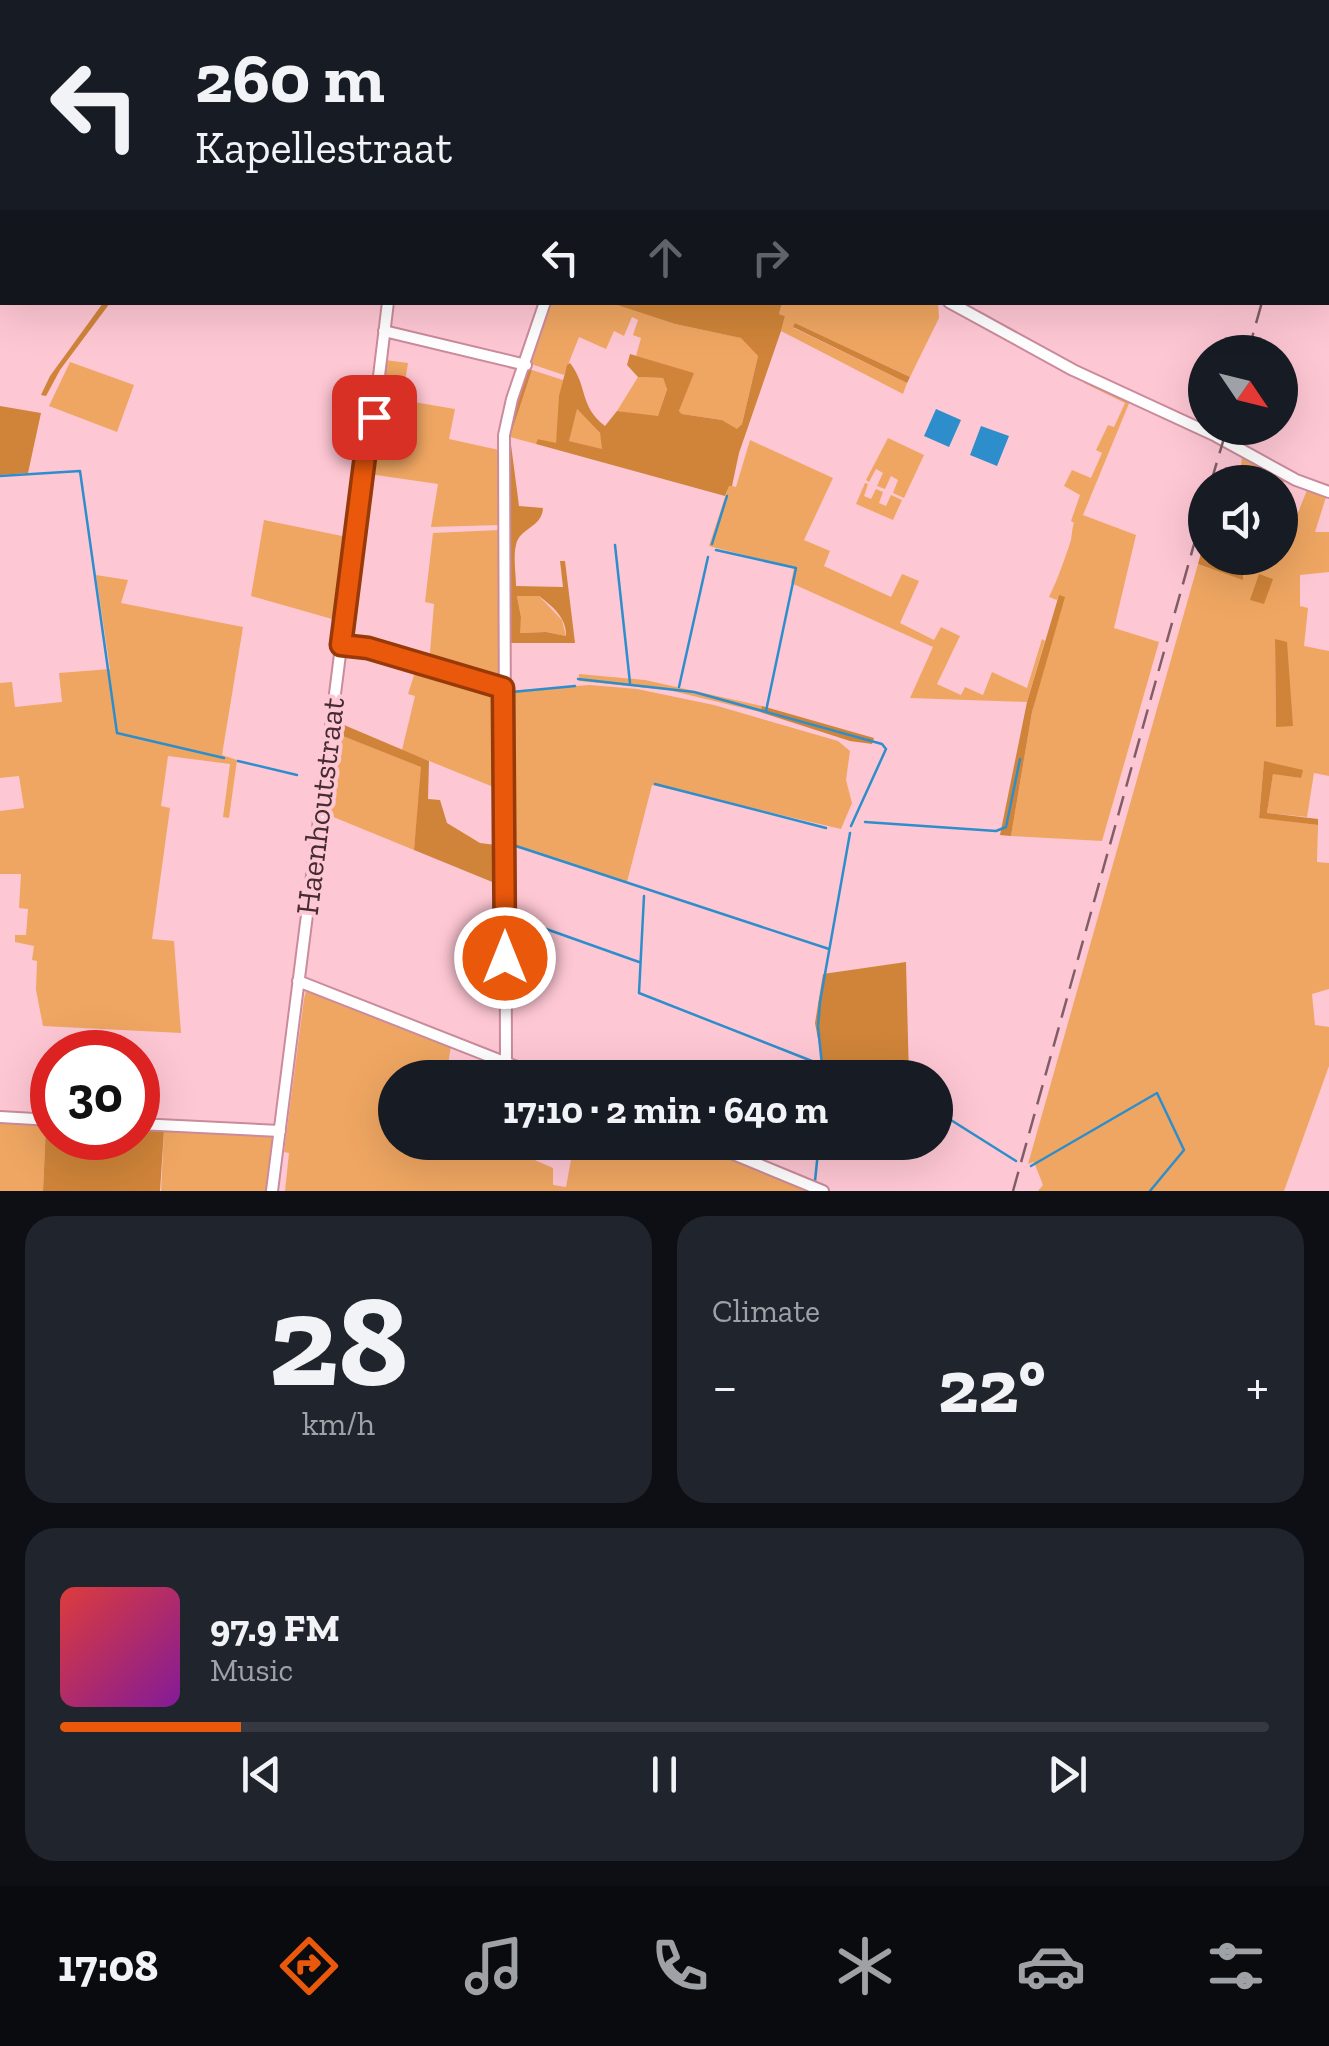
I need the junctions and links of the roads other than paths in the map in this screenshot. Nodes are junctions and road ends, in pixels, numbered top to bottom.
1 (388, 305) edge
2 (544, 305) edge
3 (955, 305) edge
4 (384, 331) junction
5 (526, 365) junction
6 (1329, 492) edge
7 (341, 645) junction
8 (503, 688) junction
9 (298, 981) junction
10 (501, 1060) edge
11 (506, 1060) edge
12 (0, 1118) edge
13 (30, 1119) edge
14 (160, 1125) edge
15 (280, 1132) junction
16 (748, 1160) edge
17 (272, 1191) edge
18 (823, 1191) edge

1 - 4 street, Haenhoutstraat
2 - 5 street
3 - 6 street
4 - 5 street
4 - 7 street, Haenhoutstraat
5 - 8 street
7 - 8 street
7 - 9 street, Haenhoutstraat
8 - 11 street
9 - 10 street
9 - 15 street, Haenhoutstraat
12 - 13 street
14 - 15 street
15 - 17 street, Haenhoutstraat
16 - 18 street

